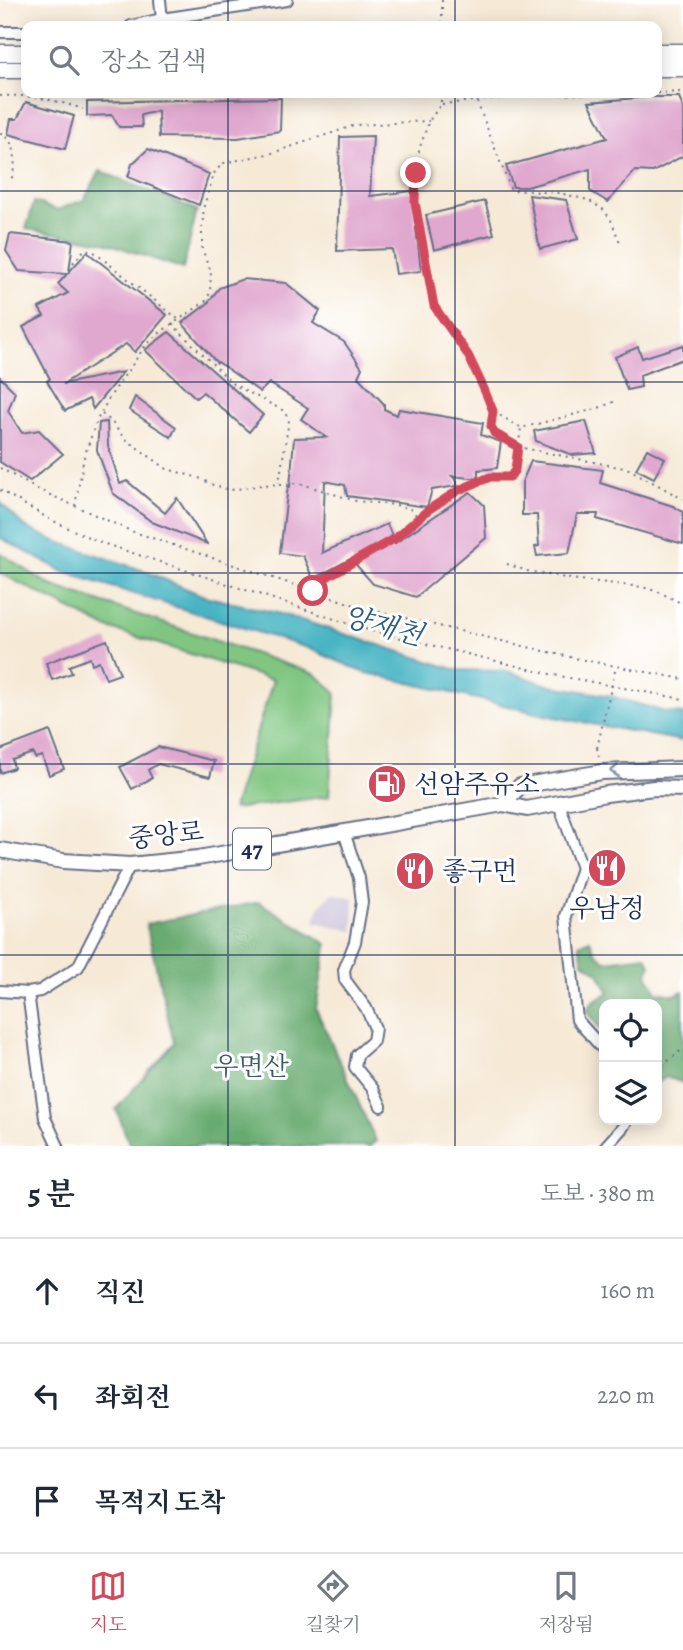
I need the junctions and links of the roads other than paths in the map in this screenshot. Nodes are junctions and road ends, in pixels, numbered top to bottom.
1 (160, 0) edge
2 (287, 0) edge
3 (162, 19) junction
4 (153, 21) edge
5 (0, 32) edge
6 (21, 33) edge
7 (662, 52) edge
8 (683, 52) edge
9 (0, 53) edge
10 (21, 53) edge
11 (662, 68) edge
12 (683, 68) edge
13 (0, 70) edge
14 (21, 70) edge
15 (683, 769) edge
16 (683, 789) edge
17 (503, 804) junction
18 (559, 804) junction
19 (344, 832) junction
20 (0, 850) edge
21 (130, 865) junction
22 (0, 990) edge
23 (28, 993) junction
24 (599, 1044) edge
25 (381, 1106) dead end
26 (624, 1125) edge
27 (58, 1146) edge
28 (606, 1146) edge

1 - 3 street
2 - 3 street
3 - 4 street
5 - 6 street
7 - 8 highway
9 - 10 highway
11 - 12 highway
13 - 14 highway
15 -> 17 main road, 중앙로 / 47
16 - 18 main road, 중앙로 / 47
17 - 18 main road, 중앙로 / 47
17 - 19 main road, 중앙로 / 47
18 - 24 street
19 - 21 main road, 중앙로 / 47
19 - 25 street
20 - 21 main road, 중앙로 / 47
21 - 23 street
22 - 23 street
23 - 27 street
26 - 28 street

